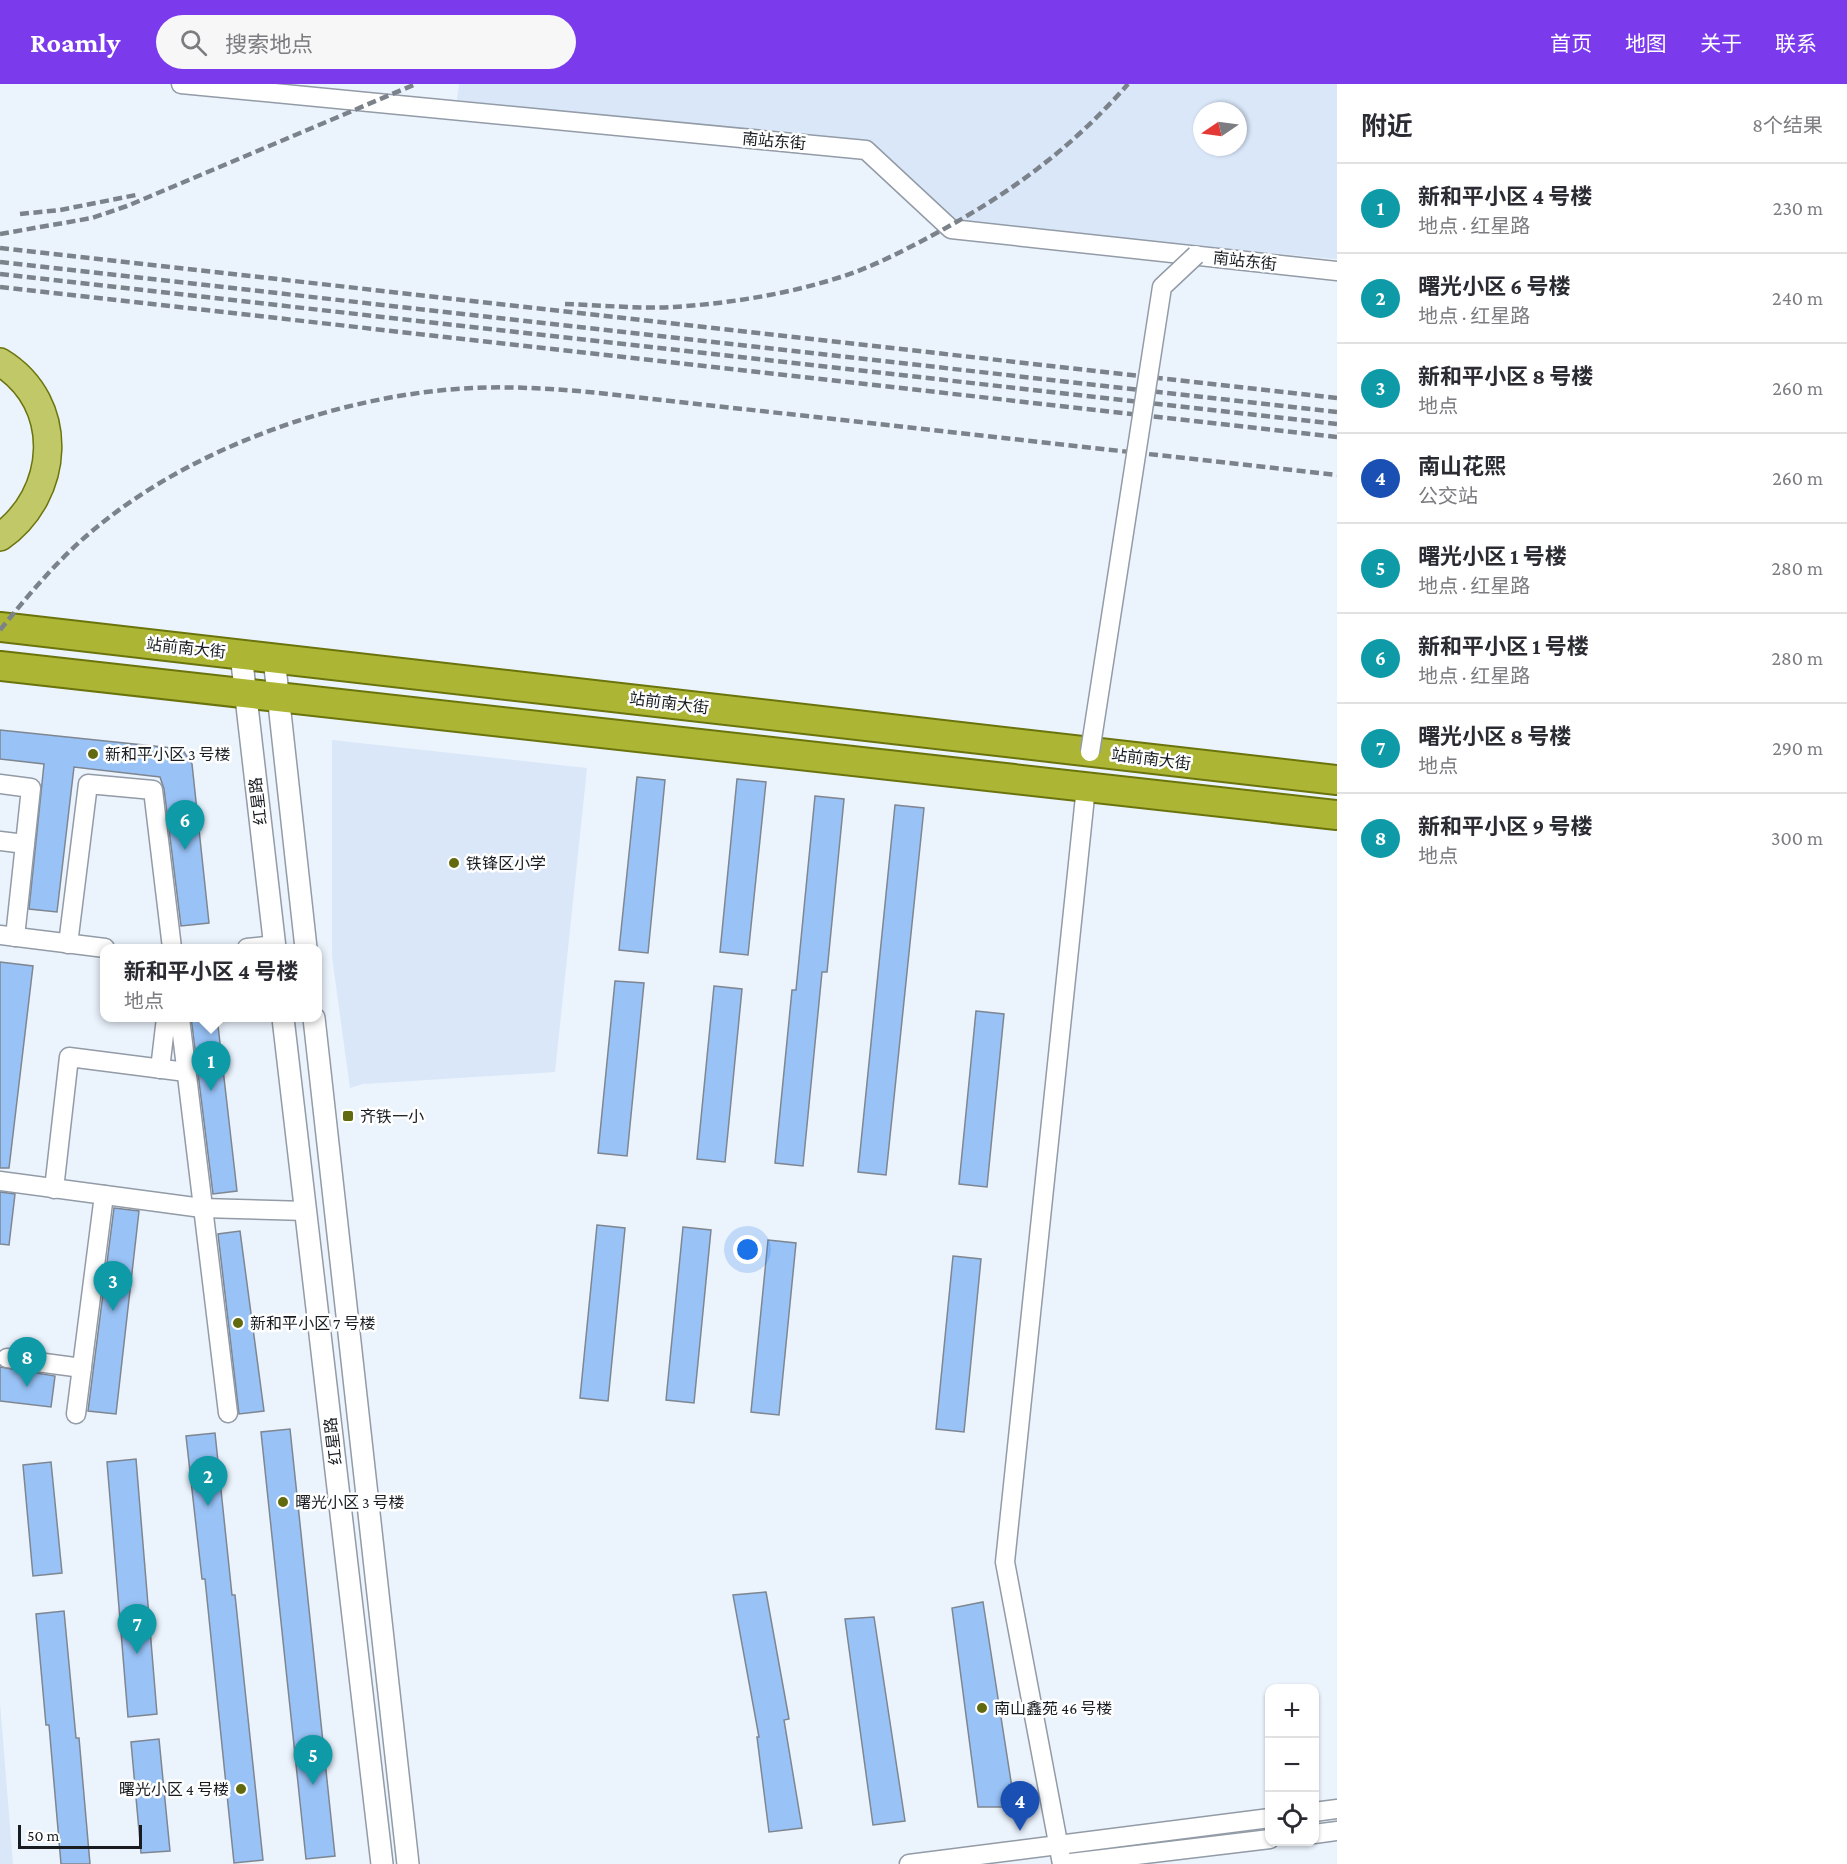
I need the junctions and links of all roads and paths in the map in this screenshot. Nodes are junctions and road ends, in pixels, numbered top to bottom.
1 (181, 84) edge
2 (1196, 255) junction
3 (1337, 271) edge
4 (0, 362) edge
5 (0, 537) edge
6 (0, 627) edge
7 (241, 654) junction
8 (274, 658) junction
9 (0, 666) edge
10 (246, 692) junction
11 (278, 695) junction
12 (1090, 752) junction
13 (1337, 780) edge
14 (0, 784) edge
15 (1086, 787) junction
16 (1337, 815) edge
17 (0, 841) edge
18 (25, 844) junction
19 (7, 936) edge
20 (68, 944) junction
21 (172, 944) edge
22 (275, 944) edge
23 (306, 944) edge
24 (100, 947) edge
25 (165, 1022) edge
26 (181, 1022) edge
27 (285, 1022) edge
28 (315, 1022) edge
29 (160, 1069) junction
30 (186, 1072) junction
31 (0, 1181) edge
32 (54, 1189) junction
33 (104, 1195) junction
34 (202, 1208) junction
35 (306, 1211) junction
36 (7, 1358) dead end
37 (82, 1368) junction
38 (228, 1413) dead end
39 (76, 1414) dead end
40 (1337, 1809) edge
41 (1319, 1811) edge
42 (1265, 1818) edge
43 (1337, 1831) edge
44 (1319, 1833) edge
45 (1265, 1839) edge
46 (1059, 1844) junction
47 (382, 1864) edge
48 (408, 1864) edge
49 (909, 1864) edge
50 (1062, 1864) edge

1 - 2 street, 南站东街
2 - 3 street, 南站东街
2 - 12 street, bridge
4 - 5 main road
6 - 7 highway, 站前南大街
7 - 8 highway, 站前南大街
7 - 10 street, 红星路
8 - 11 street, 红星路
8 - 12 highway, 站前南大街
9 - 10 highway
10 - 11 highway
10 - 22 street, 红星路
11 - 15 highway
11 - 23 street, 红星路
12 - 13 highway, 站前南大街
14 - 18 street
15 - 16 highway
15 - 46 street
17 - 18 street
18 - 19 street
19 - 20 street
20 - 21 street
20 - 24 street
25 - 29 street
26 - 30 street
27 - 35 street, 红星路
28 - 48 street, 红星路
29 - 30 street
29 - 32 street
30 - 34 street
31 - 32 street
32 - 33 street
33 - 34 street
33 - 37 street
34 - 35 street
34 - 38 street
35 - 47 street, 红星路
36 - 37 street
37 - 39 street
40 - 41 street
42 - 46 street
43 - 44 street
45 - 50 street
46 - 49 street
46 - 50 street

